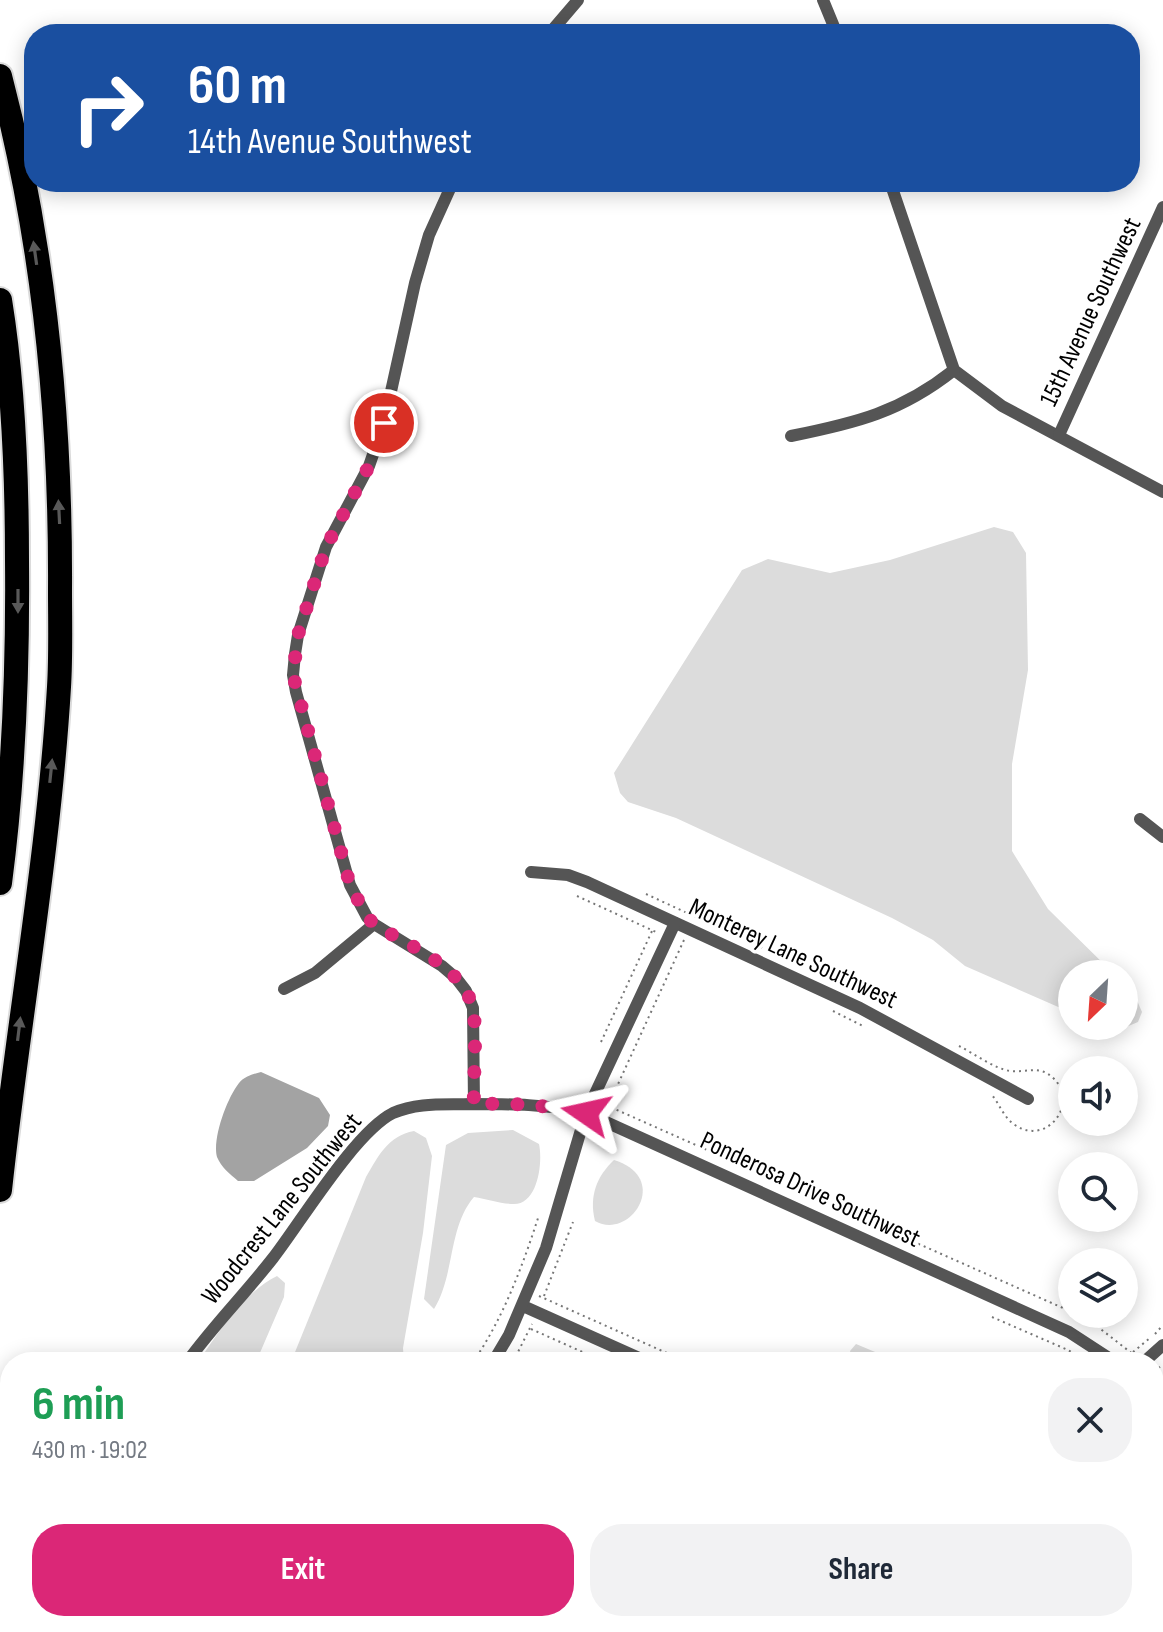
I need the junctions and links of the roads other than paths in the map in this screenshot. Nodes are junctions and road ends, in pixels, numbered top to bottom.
1 (578, 0) edge
2 (823, 0) edge
3 (558, 24) edge
4 (833, 24) edge
5 (0, 76) edge
6 (24, 187) edge
7 (25, 192) edge
8 (448, 192) edge
9 (893, 192) edge
10 (1163, 207) edge
11 (0, 300) edge
12 (954, 370) junction
13 (1059, 435) junction
14 (791, 436) dead end
15 (1163, 492) edge
16 (1140, 819) dead end
17 (1163, 837) edge
18 (531, 872) dead end
19 (0, 883) edge
20 (675, 923) junction
21 (374, 924) junction
22 (284, 989) dead end
23 (1028, 1099) dead end
24 (474, 1104) junction
25 (586, 1113) junction
26 (0, 1190) edge
27 (523, 1306) junction
28 (194, 1352) edge
29 (498, 1352) edge
30 (626, 1352) edge
31 (1100, 1352) edge

1 - 3 street
2 - 4 street
6 -> 5 highway
26 -> 7 highway
8 - 21 street
9 - 12 street
10 - 13 street, 15th Avenue Southwest
11 -> 19 highway
12 - 13 street
12 - 14 street
13 - 15 street
16 - 17 street
18 - 20 street, Monterey Lane Southwest
20 - 23 street, Monterey Lane Southwest
20 - 25 street
21 - 22 street
21 - 24 street
24 - 25 street, Ponderosa Drive Southwest
24 - 28 street, Woodcrest Lane Southwest
25 - 27 street
25 - 31 street, Ponderosa Drive Southwest
27 - 29 street
27 - 30 street

